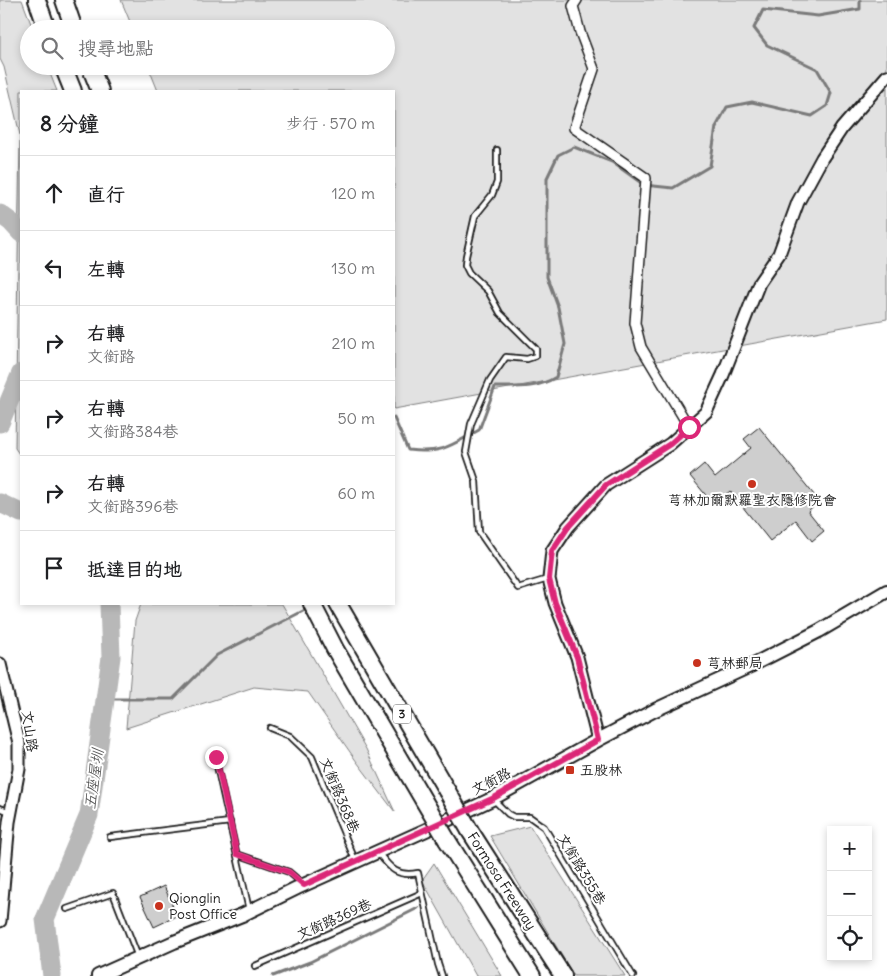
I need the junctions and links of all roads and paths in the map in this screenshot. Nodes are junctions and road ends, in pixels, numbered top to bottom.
1 (37, 0) edge
2 (64, 0) edge
3 (577, 0) edge
4 (44, 20) edge
5 (71, 20) edge
6 (67, 75) edge
7 (94, 75) edge
8 (887, 76) edge
9 (73, 90) edge
10 (100, 90) edge
11 (497, 150) dead end
12 (689, 427) junction
13 (549, 579) junction
14 (887, 591) edge
15 (313, 605) edge
16 (339, 605) edge
17 (0, 664) edge
18 (270, 728) dead end
19 (598, 740) junction
20 (216, 757) dead end
21 (492, 799) junction
22 (6, 810) edge
23 (230, 822) junction
24 (110, 837) dead end
25 (377, 851) junction
26 (237, 854) junction
27 (356, 861) junction
28 (2, 885) edge
29 (304, 885) junction
30 (422, 893) junction
31 (67, 909) dead end
32 (250, 912) junction
33 (0, 921) edge
34 (138, 958) junction
35 (255, 966) dead end
36 (98, 976) edge
37 (442, 976) edge
38 (532, 976) edge
39 (563, 976) edge
40 (634, 976) edge

1 - 4 highway
2 - 5 highway
3 - 12 street
6 - 9 highway
7 - 10 highway
8 - 12 street
11 - 13 lane
12 - 13 street
13 - 19 street
14 - 19 main road, 文銜路
15 - 38 highway, Formosa Freeway / 3, bridge
16 - 39 highway, Formosa Freeway / 3, bridge
17 - 22 street, 文山路
18 - 27 lane, 文銜路368巷
19 - 21 main road, 文銜路
20 - 23 lane
21 - 25 main road, 文銜路
21 - 40 lane, 文銜路355巷
22 - 28 street, 文山路
23 - 24 lane
23 - 26 lane
25 - 27 main road, 文銜路
25 - 30 lane
26 - 29 lane
26 - 32 lane
27 - 29 main road, 文銜路
28 - 33 street, 文山路
29 - 32 main road, 文銜路
30 - 35 lane, 文銜路369巷
30 - 37 lane
31 - 34 lane
32 - 34 main road, 文銜路
34 - 36 main road, 文銜路

